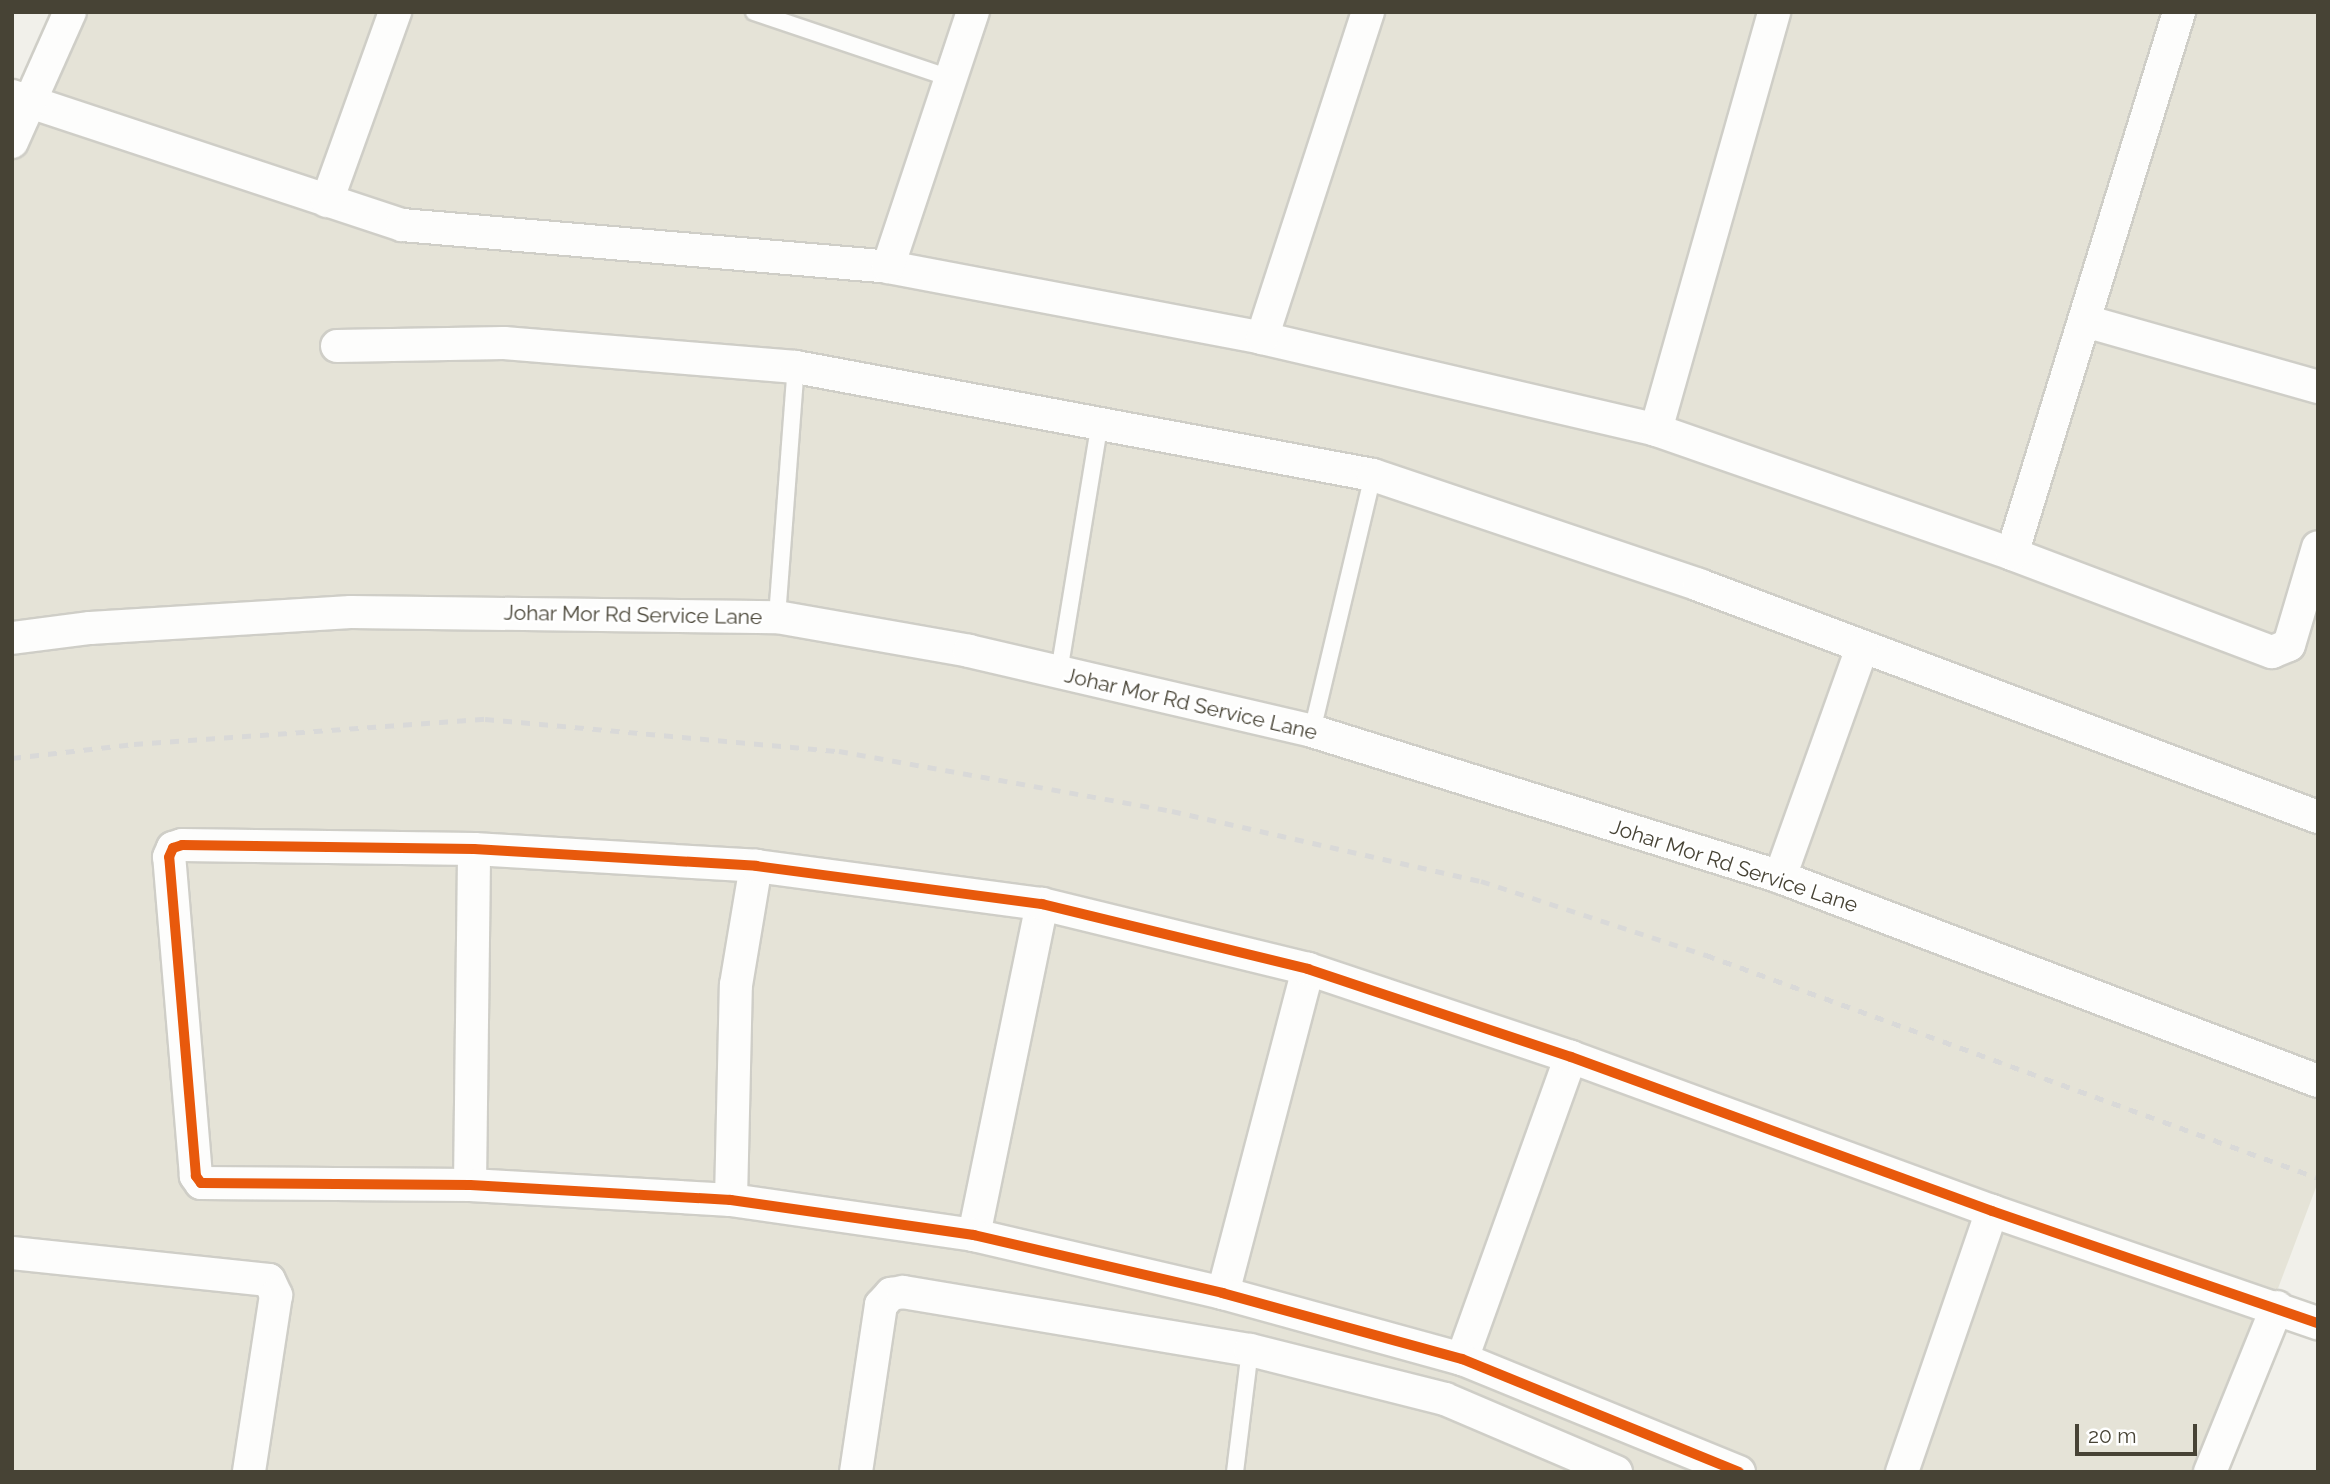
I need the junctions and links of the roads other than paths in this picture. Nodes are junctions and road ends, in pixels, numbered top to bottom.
1 (70, 12) edge
2 (395, 12) edge
3 (754, 12) edge
4 (973, 12) edge
5 (1367, 12) edge
6 (1774, 12) edge
7 (2179, 12) edge
8 (950, 78) junction
9 (21, 100) edge
10 (12, 142) edge
11 (327, 201) junction
12 (888, 267) junction
13 (2085, 321) junction
14 (1262, 338) junction
15 (337, 346) dead end
16 (796, 367) junction
17 (2318, 387) edge
18 (1100, 422) junction
19 (1656, 430) junction
20 (1373, 475) junction
21 (2318, 547) edge
22 (2012, 554) junction
23 (777, 617) junction
24 (12, 638) edge
25 (1862, 648) junction
26 (1059, 672) junction
27 (1312, 731) junction
28 (2318, 817) edge
29 (474, 849) junction
30 (756, 866) junction
31 (1780, 877) junction
32 (1042, 904) junction
33 (1308, 969) junction
34 (1571, 1057) junction
35 (2318, 1081) edge
36 (470, 1185) junction
37 (731, 1200) junction
38 (1992, 1211) junction
39 (974, 1235) junction
40 (12, 1253) edge
41 (1223, 1293) junction
42 (2277, 1307) junction
43 (2318, 1323) edge
44 (1250, 1350) junction
45 (1462, 1359) junction
46 (2220, 1469) edge
47 (249, 1472) edge
48 (856, 1472) edge
49 (1235, 1472) edge
50 (1616, 1472) edge
51 (1739, 1472) edge
52 (1902, 1472) edge

1 - 9 street
2 - 11 street
3 - 8 lane
4 - 8 street
5 - 14 street
6 - 19 street
7 - 13 street
8 - 12 street
9 - 10 street
9 - 11 street
11 - 12 street
12 - 14 street
13 - 17 street
13 - 22 street
14 - 19 street
15 - 16 street
16 - 18 street
16 - 23 lane
18 - 20 street
18 - 26 lane
19 - 22 street
20 - 25 street
20 - 27 lane
21 - 22 street
23 - 24 street, Johar Mor Rd Service Lane
23 - 26 street, Johar Mor Rd Service Lane
25 - 28 street
25 - 31 street
26 - 27 street, Johar Mor Rd Service Lane
27 - 31 street, Johar Mor Rd Service Lane
29 - 30 street
29 - 36 street
29 - 36 street
30 - 32 street
30 - 37 street
31 - 35 street, Johar Mor Rd Service Lane
32 - 33 street
32 - 39 street
33 - 34 street
33 - 41 street
34 - 38 street
34 - 45 street
36 - 37 street
37 - 39 street
38 - 42 street
38 - 52 street
39 - 41 street
40 - 47 street
41 - 45 street
42 - 43 street
42 - 46 street
44 - 48 street
44 - 49 lane
44 - 50 street
45 - 51 street

